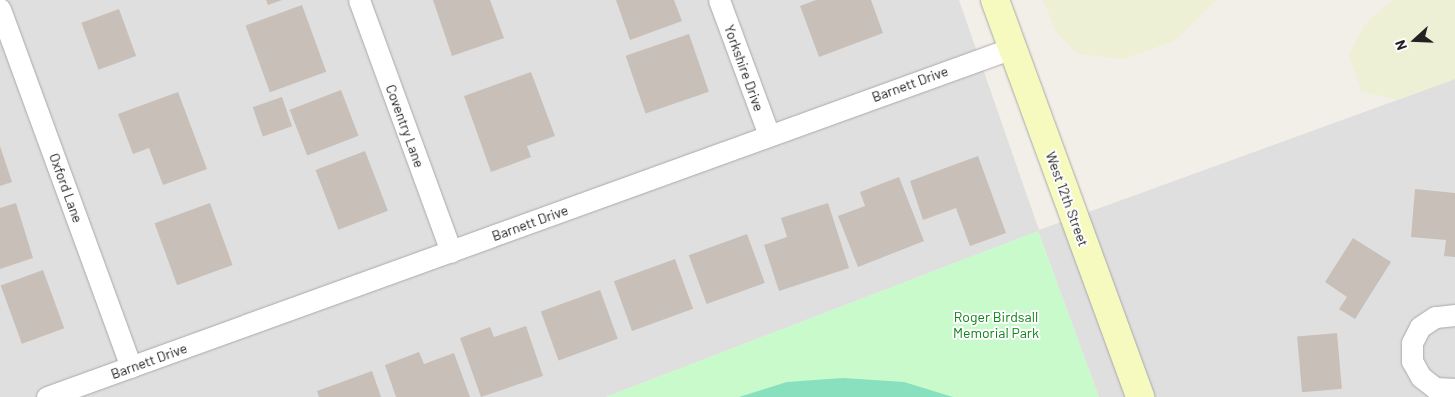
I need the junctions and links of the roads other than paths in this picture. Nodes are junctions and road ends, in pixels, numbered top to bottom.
1 (359, 0) edge
2 (719, 0) edge
3 (995, 0) edge
4 (0, 9) edge
5 (1012, 48) junction
6 (769, 135) junction
7 (451, 252) junction
8 (1455, 315) edge
9 (132, 367) junction
10 (1442, 391) edge
11 (47, 397) edge
12 (1140, 397) edge

1 - 7 street, Coventry Lane
2 - 6 street, Yorkshire Drive
3 - 5 main road, West 12th Street
4 - 9 street, Oxford Lane
5 - 6 street, Barnett Drive
5 - 12 main road, West 12th Street
6 - 7 street, Barnett Drive
7 - 9 street, Barnett Drive
8 - 10 street
9 - 11 street, Barnett Drive

